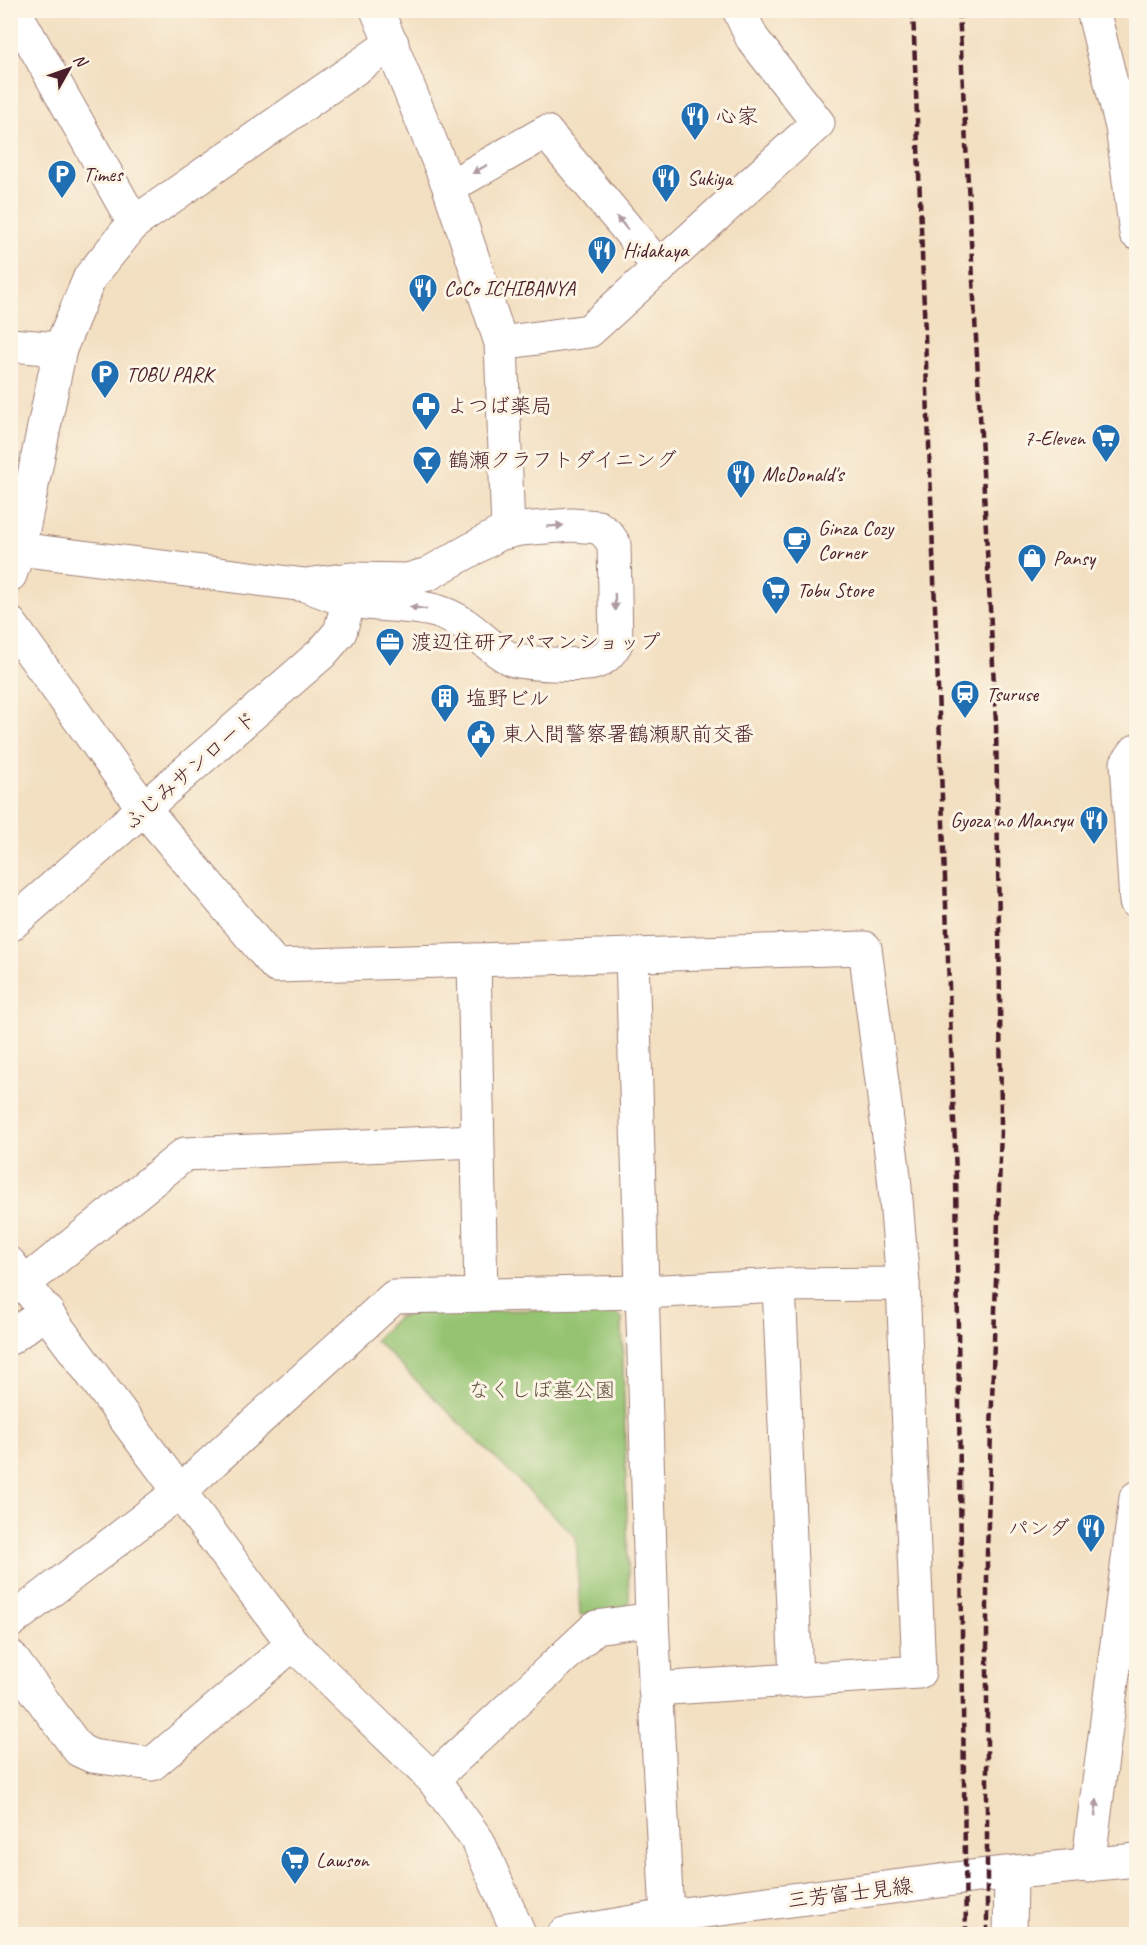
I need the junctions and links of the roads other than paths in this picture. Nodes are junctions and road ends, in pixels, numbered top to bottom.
1 (14, 10) edge
2 (377, 10) edge
3 (739, 10) edge
4 (1093, 10) edge
5 (392, 43) junction
6 (449, 187) junction
7 (134, 223) junction
8 (1137, 233) edge
9 (660, 268) junction
10 (501, 343) junction
11 (10, 345) edge
12 (60, 349) junction
13 (508, 531) junction
14 (461, 556) junction
15 (13, 557) edge
16 (305, 585) junction
17 (349, 600) junction
18 (10, 623) edge
19 (472, 628) junction
20 (1137, 751) edge
21 (145, 810) junction
22 (1137, 902) edge
23 (14, 913) edge
24 (632, 956) junction
25 (474, 960) junction
26 (476, 1141) junction
27 (18, 1273) edge
28 (903, 1284) junction
29 (779, 1285) junction
30 (643, 1292) junction
31 (481, 1293) junction
32 (47, 1311) junction
33 (10, 1338) edge
34 (179, 1492) junction
35 (1136, 1501) edge
36 (652, 1619) junction
37 (10, 1622) edge
38 (292, 1644) junction
39 (10, 1656) edge
40 (796, 1679) junction
41 (655, 1689) junction
42 (433, 1779) junction
43 (1137, 1860) edge
44 (1088, 1866) junction
45 (1011, 1874) junction
46 (667, 1916) junction
47 (519, 1935) edge
48 (564, 1935) edge
49 (1010, 1935) edge

1 - 7 street
2 - 5 street
3 - 9 street
4 - 8 street
5 - 6 street
5 - 7 street
9 -> 6 street
6 - 10 street
7 - 12 street
9 - 10 street
10 - 13 street
11 - 12 street
12 - 15 street
13 - 14 street
13 -> 19 street
14 - 16 street
14 - 19 street
15 - 16 street
16 - 17 street
19 -> 17 street
17 - 21 street, ふじみサンロード
18 - 21 street
20 - 22 street
21 - 23 street, ふじみサンロード
21 - 25 street
24 - 25 street
24 - 28 street
24 - 30 street
25 - 26 street
26 - 27 street
26 - 31 street
27 - 32 street
28 - 29 street
28 - 40 street
29 - 30 street
29 - 40 street
30 - 31 street
30 - 36 street
31 - 34 street
32 - 33 street
32 - 34 street
34 - 37 street
34 - 38 street
44 -> 35 street
36 - 41 street
36 - 42 street
38 - 39 street
38 - 42 street
40 - 41 street
41 - 46 street
42 - 47 street
43 - 44 street, 三芳富士見線
44 - 45 street, 三芳富士見線
45 - 46 street, 三芳富士見線
45 - 49 street
46 - 48 street, 三芳富士見線

